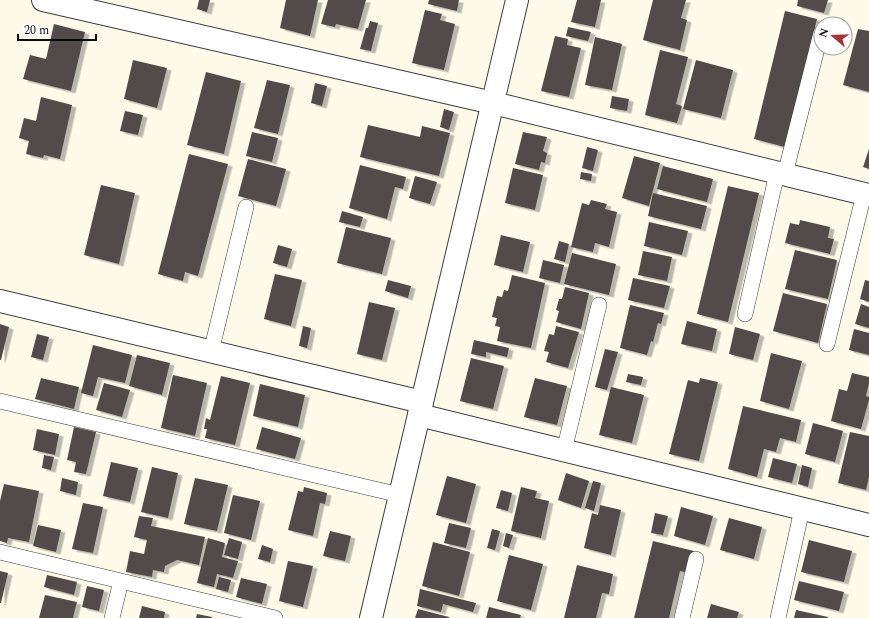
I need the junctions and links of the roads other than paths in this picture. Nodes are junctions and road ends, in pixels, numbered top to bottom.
1 (43, 0) edge
2 (517, 0) edge
3 (814, 56) edge
4 (493, 103) junction
5 (781, 174) junction
6 (866, 194) edge
7 (246, 208) dead end
8 (0, 301) edge
9 (599, 305) dead end
10 (745, 314) dead end
11 (827, 344) dead end
12 (211, 352) junction
13 (0, 401) edge
14 (420, 409) junction
15 (564, 451) junction
16 (400, 495) junction
17 (802, 509) junction
18 (869, 525) edge
19 (0, 552) edge
20 (696, 559) dead end
21 (121, 581) junction
22 (112, 618) edge
23 (275, 618) edge
24 (371, 618) edge
25 (682, 618) edge
26 (778, 618) edge

1 - 4 street
2 - 4 street
3 - 5 lane
4 - 5 street
4 - 14 street
5 - 6 street
5 - 10 lane
6 - 11 lane
7 - 12 lane
8 - 12 street
9 - 15 lane
12 - 14 street
13 - 16 lane
14 - 15 street
14 - 16 street
15 - 17 street
16 - 24 street
17 - 18 street
17 - 26 lane
19 - 21 lane
20 - 25 lane
21 - 22 lane
21 - 23 lane

